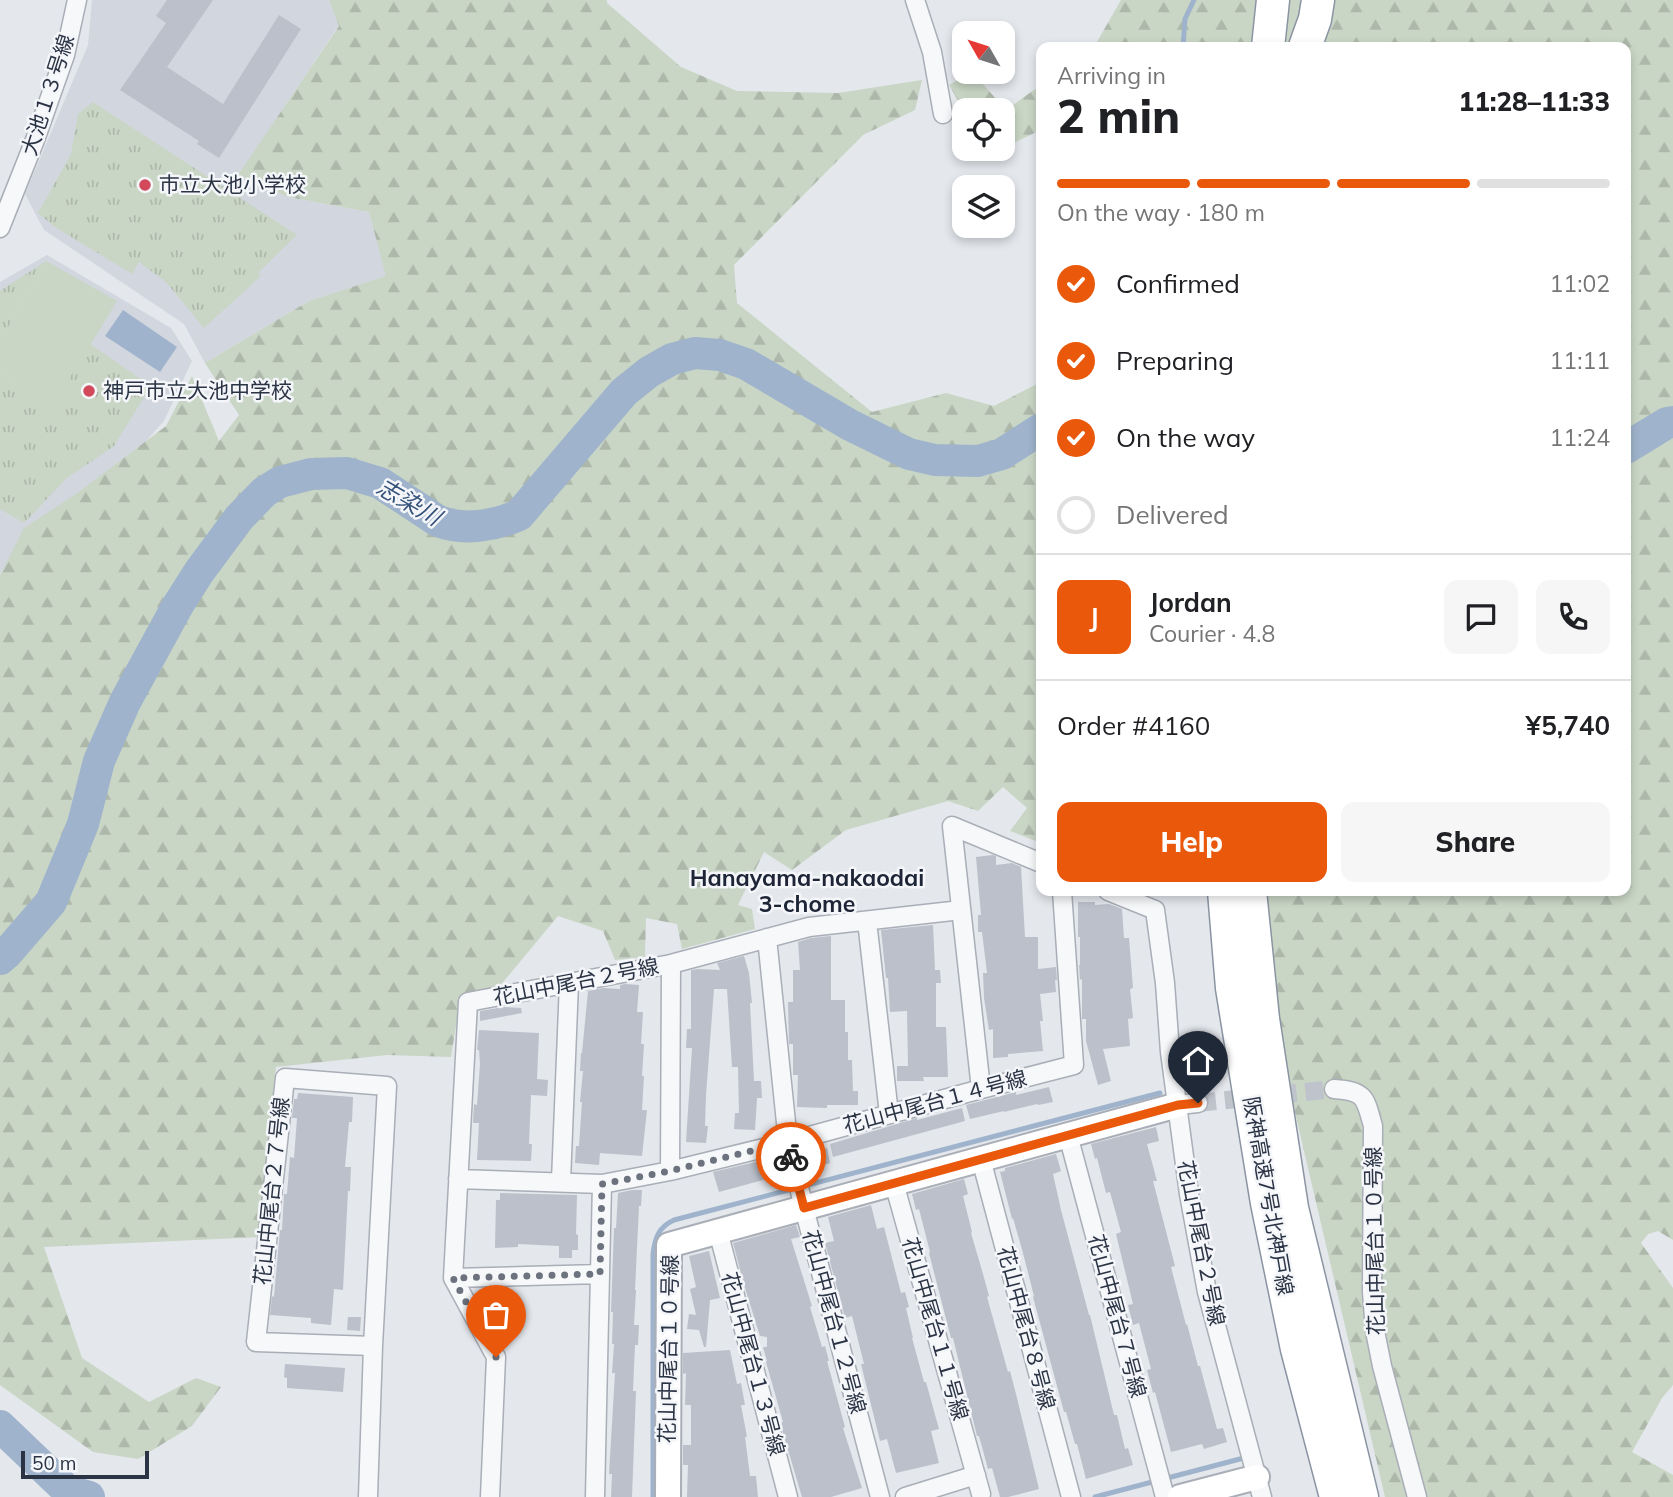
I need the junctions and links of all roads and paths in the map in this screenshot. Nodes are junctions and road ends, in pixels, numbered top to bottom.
1 (77, 0) edge
2 (915, 0) edge
3 (1259, 0) edge
4 (1273, 0) edge
5 (1305, 0) edge
6 (1318, 0) edge
7 (1258, 42) edge
8 (1269, 42) edge
9 (1302, 42) edge
10 (1304, 42) edge
11 (943, 114) dead end
12 (0, 228) edge
13 (1036, 861) edge
14 (1062, 896) edge
15 (1120, 896) edge
16 (1224, 896) edge
17 (1251, 896) edge
18 (961, 910) junction
19 (867, 921) junction
20 (767, 938) junction
21 (670, 964) junction
22 (569, 983) junction
23 (981, 1089) junction
24 (1334, 1089) tunnel mouth
25 (1188, 1104) junction
26 (889, 1114) junction
27 (1068, 1135) junction
28 (788, 1142) junction
29 (981, 1159) junction
30 (670, 1171) junction
31 (458, 1179) junction
32 (561, 1181) junction
33 (894, 1183) junction
34 (602, 1184) junction
35 (803, 1204) junction
36 (718, 1231) junction
37 (600, 1274) junction
38 (453, 1278) junction
39 (373, 1346) junction
40 (976, 1475) junction
41 (1260, 1487) edge
42 (981, 1493) dead end
43 (1071, 1494) edge
44 (1169, 1495) edge
45 (368, 1497) edge
46 (490, 1497) edge
47 (596, 1497) edge
48 (668, 1497) edge
49 (788, 1497) edge
50 (880, 1497) edge
51 (905, 1497) edge
52 (1336, 1497) edge
53 (1362, 1497) edge
54 (1417, 1497) edge

1 - 12 street, 大池１３号線
2 - 11 street
3 - 7 highway
4 - 8 highway
5 - 9 highway
6 - 10 highway
13 - 18 street
14 - 23 street, 花山中尾台１４号線
15 - 25 street, 花山中尾台２号線
16 - 52 highway, 阪神高速7号北神戸線
17 - 53 highway, 阪神高速7号北神戸線
18 - 19 street, 花山中尾台２号線
18 - 23 street
19 - 20 street, 花山中尾台２号線
19 - 26 street
20 - 21 street, 花山中尾台２号線
20 - 28 street, 花山中尾台１２号線
21 - 22 street, 花山中尾台２号線
21 - 30 street
22 - 31 street, 花山中尾台２号線
22 - 32 street
23 - 26 street, 花山中尾台１４号線
24 - 54 street, 花山中尾台１０号線
25 - 27 street, 花山中尾台１０号線
25 - 41 street, 花山中尾台２号線
26 - 28 street, 花山中尾台１４号線
27 - 29 street, 花山中尾台１０号線
27 - 44 street, 花山中尾台７号線
28 - 30 street, 花山中尾台１４号線
28 - 35 street, 花山中尾台１２号線
29 - 33 street, 花山中尾台１０号線
29 - 43 street, 花山中尾台８号線
30 - 34 street, 花山中尾台１４号線
31 - 32 street, 花山中尾台１４号線
31 - 38 street, 花山中尾台２号線
32 - 34 street, 花山中尾台１４号線
33 - 35 street, 花山中尾台１０号線
33 - 40 street, 花山中尾台１１号線
34 - 37 street
35 - 36 street, 花山中尾台１０号線
35 - 50 street, 花山中尾台１２号線
36 - 48 street, 花山中尾台１０号線
36 - 49 street, 花山中尾台１３号線
37 - 38 street
37 - 47 street
38 - 46 street
39 - 39 street, 花山中尾台２７号線
39 - 45 street, 花山中尾台２７号線
40 - 42 street, 花山中尾台１１号線
40 - 51 street
41 - 44 street

